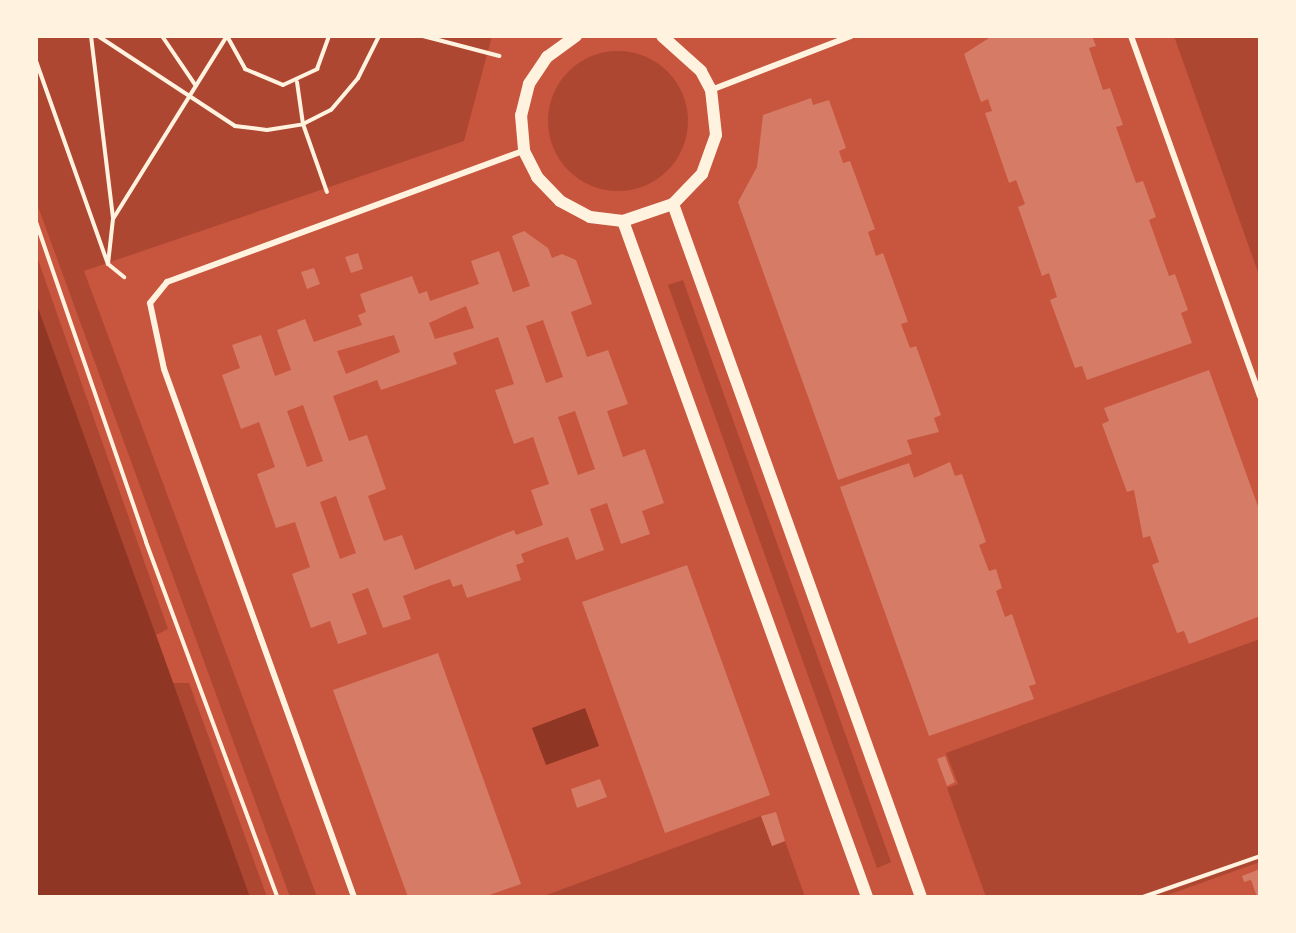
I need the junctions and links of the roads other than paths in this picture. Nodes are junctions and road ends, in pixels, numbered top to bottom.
1 (576, 36) edge
2 (662, 36) edge
3 (851, 36) edge
4 (1131, 36) edge
5 (711, 90) junction
6 (524, 151) junction
7 (673, 204) junction
8 (623, 221) junction
9 (1260, 397) edge
10 (354, 897) edge
11 (867, 897) edge
12 (921, 897) edge

1 - 6 main road
2 - 5 main road
3 - 5 street
4 - 9 street
5 - 7 main road
6 - 8 main road
6 - 10 street
7 - 8 main road
7 - 12 main road
8 - 11 main road

